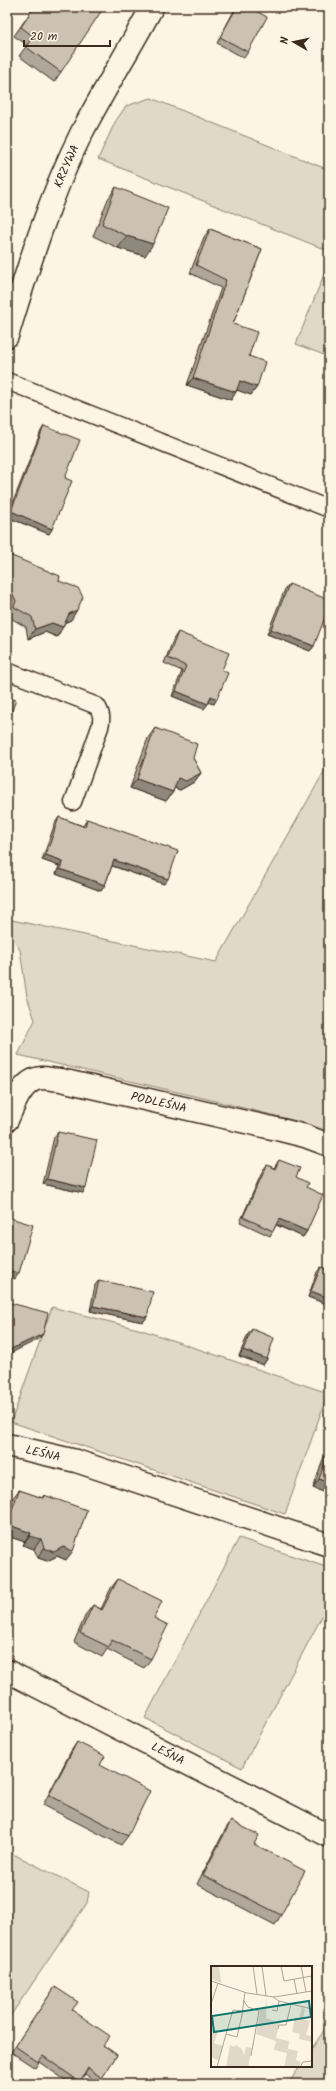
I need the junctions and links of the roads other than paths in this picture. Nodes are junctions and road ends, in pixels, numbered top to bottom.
1 (152, 7) edge
2 (7, 336) edge
3 (7, 381) edge
4 (329, 510) edge
5 (7, 671) edge
6 (73, 802) dead end
7 (7, 1120) edge
8 (329, 1145) edge
9 (7, 1445) edge
10 (329, 1545) edge
11 (7, 1671) edge
12 (329, 1836) edge

1 - 2 street, KRZYWA
3 - 4 lane
5 - 6 lane
7 - 8 street, PODLEŚNA
9 - 10 street, LEŚNA
11 - 12 street, LEŚNA

